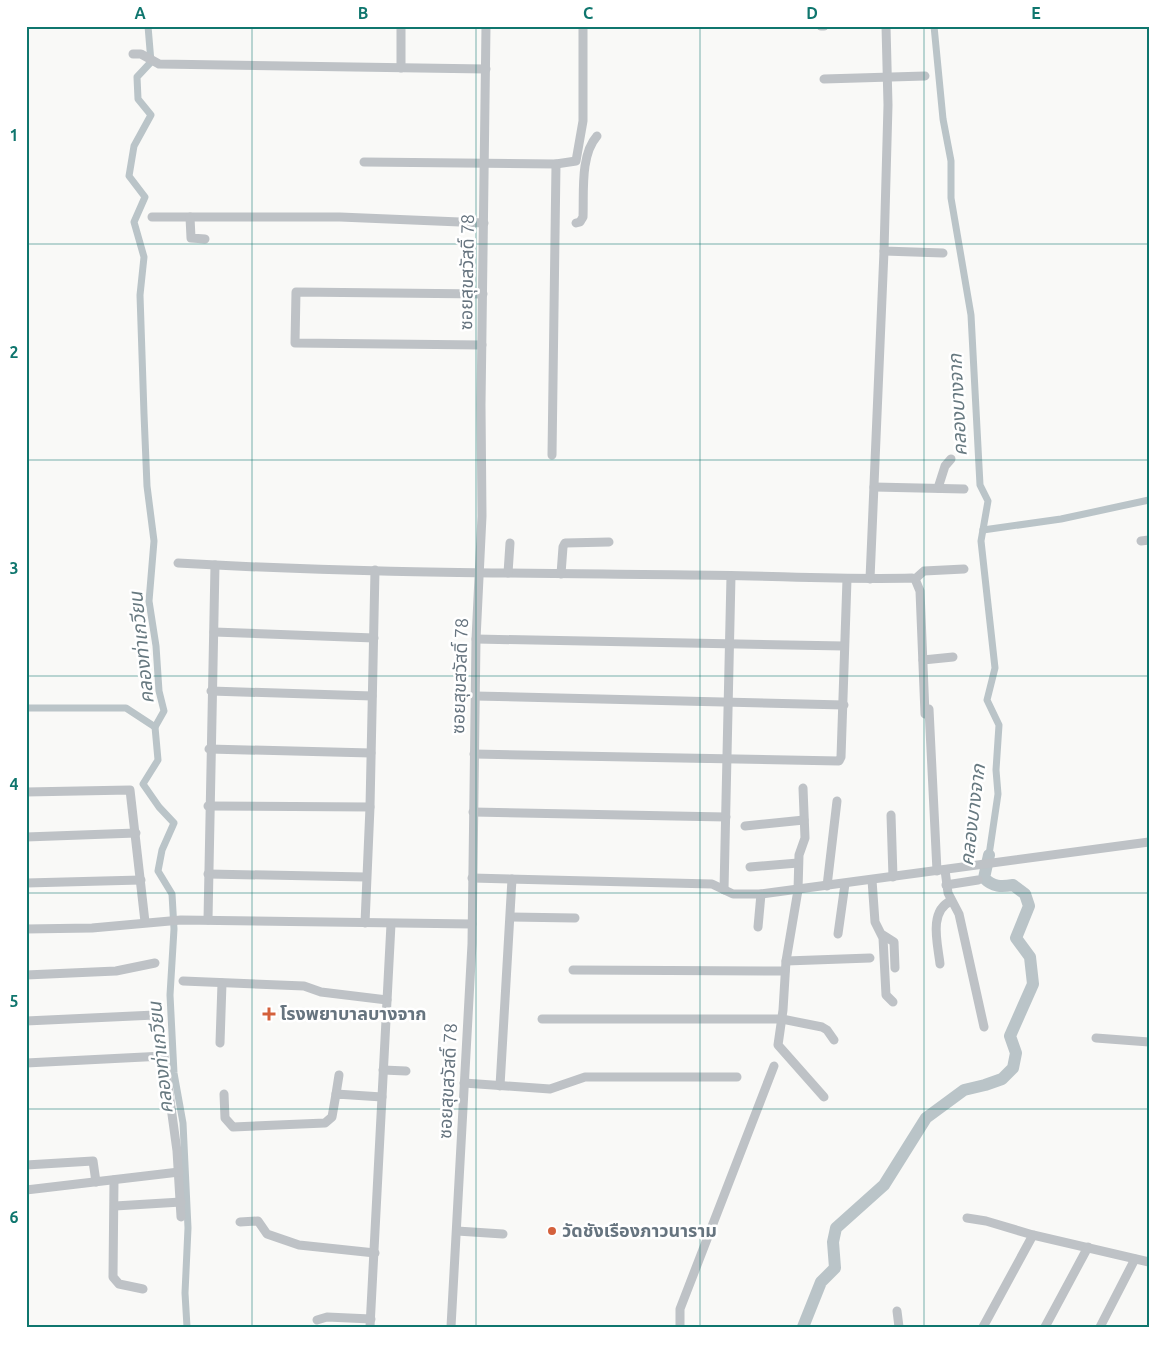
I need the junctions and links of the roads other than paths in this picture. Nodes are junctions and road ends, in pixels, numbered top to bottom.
1 (401, 26) edge
2 (486, 26) edge
3 (584, 26) edge
4 (886, 26) edge
5 (137, 54) dead end
6 (401, 68) junction
7 (486, 69) junction
8 (924, 76) dead end
9 (887, 77) junction
10 (824, 79) dead end
11 (597, 136) dead end
12 (576, 161) junction
13 (364, 162) dead end
14 (483, 164) junction
15 (556, 164) junction
16 (586, 165) junction
17 (152, 217) dead end
18 (190, 217) junction
19 (484, 223) junction
20 (576, 223) dead end
21 (205, 239) dead end
22 (884, 251) junction
23 (943, 253) dead end
24 (483, 294) junction
25 (482, 345) junction
26 (552, 455) dead end
27 (951, 458) dead end
28 (874, 487) junction
29 (938, 488) junction
30 (964, 489) dead end
31 (609, 542) dead end
32 (510, 543) dead end
33 (178, 563) dead end
34 (215, 565) junction
35 (964, 569) dead end
36 (375, 570) junction
37 (480, 572) junction
38 (508, 573) junction
39 (561, 574) junction
40 (732, 576) junction
41 (847, 579) junction
42 (870, 579) junction
43 (915, 579) junction
44 (214, 632) junction
45 (374, 638) junction
46 (476, 639) junction
47 (730, 644) junction
48 (844, 646) junction
49 (954, 657) dead end
50 (923, 660) junction
51 (926, 677) dead end
52 (210, 691) junction
53 (372, 696) junction
54 (475, 696) junction
55 (728, 702) junction
56 (844, 705) junction
57 (925, 714) dead end
58 (209, 749) junction
59 (371, 753) junction
60 (474, 754) junction
61 (726, 759) junction
62 (803, 788) dead end
63 (26, 792) edge
64 (836, 801) dead end
65 (208, 806) junction
66 (370, 807) junction
67 (473, 812) junction
68 (891, 815) dead end
69 (726, 818) junction
70 (804, 820) junction
71 (745, 826) dead end
72 (136, 833) junction
73 (26, 837) edge
74 (1149, 842) edge
75 (798, 863) junction
76 (750, 867) dead end
77 (941, 871) junction
78 (208, 874) junction
79 (366, 877) junction
80 (893, 877) junction
81 (472, 878) junction
82 (512, 879) junction
83 (141, 880) junction
84 (872, 880) junction
85 (978, 880) dead end
86 (26, 883) edge
87 (844, 884) junction
88 (946, 885) junction
89 (827, 886) junction
90 (724, 890) junction
91 (798, 890) junction
92 (761, 894) junction
93 (951, 901) junction
94 (511, 917) junction
95 (575, 918) dead end
96 (208, 920) junction
97 (145, 922) junction
98 (365, 923) junction
99 (390, 924) junction
100 (472, 924) junction
101 (758, 927) dead end
102 (26, 929) edge
103 (838, 934) dead end
104 (883, 935) junction
105 (870, 958) dead end
106 (786, 961) junction
107 (155, 963) dead end
108 (940, 964) dead end
109 (895, 968) dead end
110 (573, 970) dead end
111 (785, 972) junction
112 (26, 975) edge
113 (183, 981) dead end
114 (222, 983) junction
115 (387, 1000) junction
116 (893, 1002) dead end
117 (155, 1015) dead end
118 (542, 1019) dead end
119 (782, 1019) junction
120 (26, 1021) edge
121 (984, 1027) dead end
122 (1096, 1038) dead end
123 (834, 1040) dead end
124 (1149, 1042) edge
125 (220, 1043) dead end
126 (26, 1063) edge
127 (774, 1066) dead end
128 (383, 1070) junction
129 (406, 1071) dead end
130 (339, 1075) dead end
131 (737, 1077) dead end
132 (464, 1083) junction
133 (500, 1086) junction
134 (224, 1094) dead end
135 (336, 1094) junction
136 (382, 1097) junction
137 (824, 1097) dead end
138 (26, 1165) edge
139 (179, 1172) junction
140 (114, 1180) junction
141 (96, 1182) junction
142 (26, 1190) edge
143 (180, 1202) junction
144 (115, 1206) junction
145 (181, 1217) dead end
146 (967, 1218) dead end
147 (240, 1222) dead end
148 (457, 1231) junction
149 (503, 1234) dead end
150 (1033, 1235) junction
151 (1088, 1248) junction
152 (375, 1252) junction
153 (1135, 1259) junction
154 (1149, 1262) edge
155 (143, 1289) dead end
156 (896, 1311) dead end
157 (317, 1320) dead end
158 (371, 1323) edge
159 (451, 1327) edge
160 (680, 1327) edge
161 (899, 1327) edge
162 (983, 1327) edge
163 (1045, 1327) edge
164 (1100, 1327) edge

1 - 6 street
2 - 7 street, ซอยสุขสวัสดิ์ 78
3 - 12 street
4 - 9 street
5 - 6 street
6 - 7 street
7 - 14 street, ซอยสุขสวัสดิ์ 78
8 - 9 street
9 - 10 street
9 - 22 street
11 - 16 street
12 - 15 street
12 - 16 street
13 - 14 street
14 - 15 street
14 - 19 street, ซอยสุขสวัสดิ์ 78
15 - 26 street
16 - 20 street
17 - 18 street
18 - 19 street
18 - 21 street
19 - 24 street, ซอยสุขสวัสดิ์ 78
22 - 23 street
22 - 28 street
24 - 25 street, ซอยสุขสวัสดิ์ 78
24 - 25 street
25 - 37 street, ซอยสุขสวัสดิ์ 78
27 - 29 street
28 - 29 street
28 - 42 street
29 - 30 street
31 - 39 street
32 - 38 street
33 - 34 street
34 - 36 street
34 - 44 street
35 - 43 street
36 - 37 street
36 - 45 street
37 - 38 street
37 - 46 street, ซอยสุขสวัสดิ์ 78
38 - 39 street
39 - 40 street
40 - 41 street
40 - 47 street
41 - 42 street
41 - 48 street
42 - 43 street
43 - 50 street
44 - 45 street
44 - 52 street
45 - 53 street
46 - 47 street
46 - 54 street, ซอยสุขสวัสดิ์ 78
47 - 48 street
47 - 55 street
48 - 56 street
49 - 50 street
50 - 57 street
51 - 77 street
52 - 53 street
52 - 58 street
53 - 59 street
54 - 55 street
54 - 60 street, ซอยสุขสวัสดิ์ 78
55 - 56 street
55 - 61 street
56 - 61 street
58 - 59 street
58 - 65 street
59 - 66 street
60 - 61 street
60 - 67 street, ซอยสุขสวัสดิ์ 78
61 - 69 street
62 - 70 street
63 - 72 street
64 - 89 street
65 - 66 street
65 - 78 street
66 - 79 street
67 - 69 street
67 - 81 street, ซอยสุขสวัสดิ์ 78
68 - 80 street
69 - 90 street
70 - 71 street
70 - 75 street
72 - 73 street
72 - 83 street
74 - 77 street
75 - 76 street
75 - 91 street
77 - 80 street
77 - 88 street
78 - 79 street
78 - 96 street
79 - 98 street
80 - 84 street
81 - 82 street
81 - 100 street, ซอยสุขสวัสดิ์ 78
82 - 90 street
82 - 94 street
83 - 86 street
83 - 97 street
84 - 87 street
84 - 104 street
85 - 88 street
87 - 89 street
87 - 103 street
88 - 93 street
89 - 91 street
90 - 92 street
91 - 92 street
91 - 106 street
92 - 101 street
93 - 108 street
93 - 121 street
94 - 95 street
94 - 133 street
96 - 97 street
96 - 98 street
97 - 102 street
98 - 99 street
99 - 100 street
99 - 115 street
100 - 132 street, ซอยสุขสวัสดิ์ 78
104 - 109 street
104 - 116 street
105 - 106 street
106 - 111 street
107 - 112 street
110 - 111 street
111 - 119 street
113 - 114 street
114 - 115 street
114 - 125 street
115 - 128 street
117 - 120 street
118 - 119 street
119 - 123 street
119 - 137 street
122 - 124 street
126 - 139 street
127 - 160 street
128 - 129 street
128 - 136 street
130 - 135 street
131 - 133 street
132 - 133 street
132 - 148 street, ซอยสุขสวัสดิ์ 78
134 - 135 street
135 - 136 street
136 - 152 street
138 - 141 street
139 - 140 street
139 - 143 street
140 - 141 street
140 - 144 street
141 - 142 street
143 - 144 street
143 - 145 street
144 - 155 street
146 - 150 street
147 - 152 street
148 - 149 street
148 - 159 street, ซอยสุขสวัสดิ์ 78
150 - 151 street
150 - 162 street
151 - 153 street
151 - 163 street
152 - 158 street
153 - 154 street
153 - 164 street
156 - 161 street
157 - 158 street

